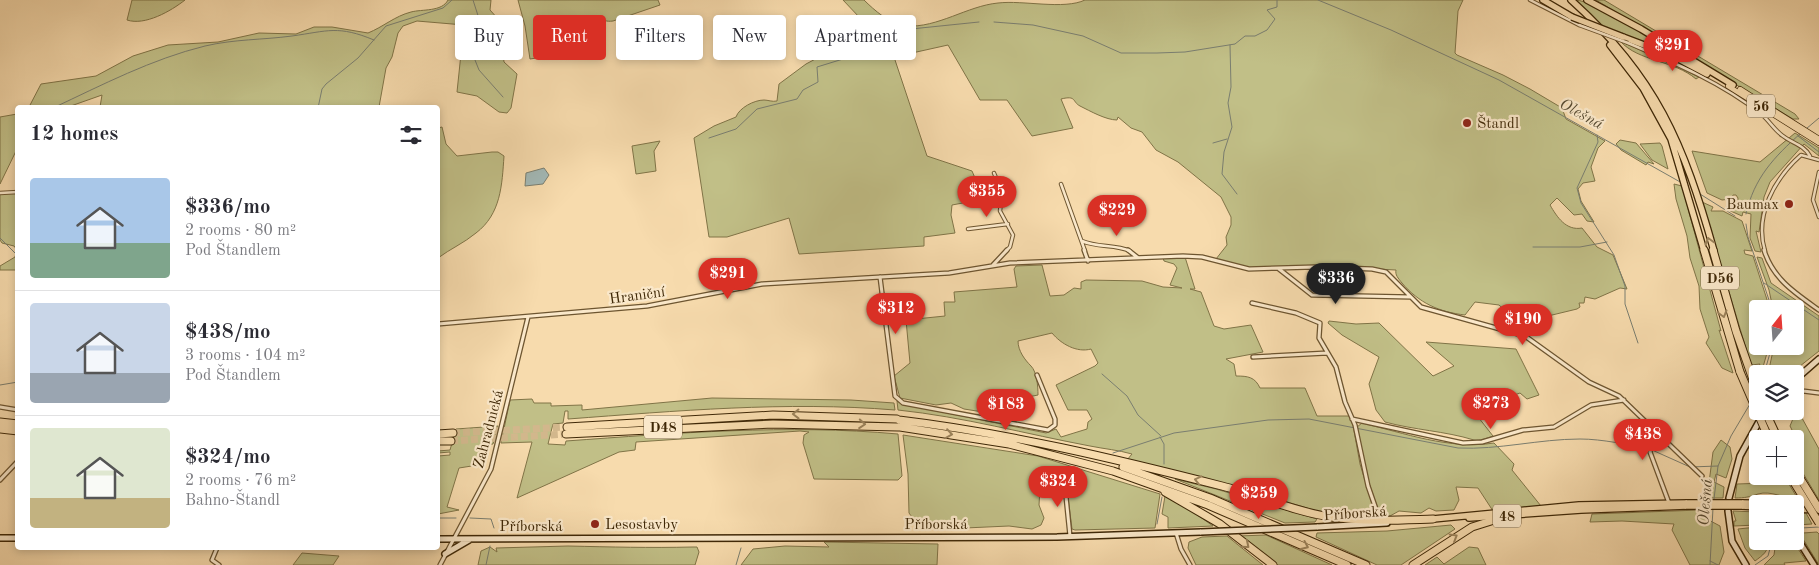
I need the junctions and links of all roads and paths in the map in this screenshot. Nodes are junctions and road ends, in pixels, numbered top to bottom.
1 (1530, 0) edge
2 (1543, 0) edge
3 (1565, 0) edge
4 (1571, 0) edge
5 (1587, 0) edge
6 (1728, 87) junction
7 (1816, 138) edge
8 (1819, 144) edge
9 (1810, 156) junction
10 (1819, 160) edge
11 (1819, 172) edge
12 (994, 173) dead end
13 (1061, 184) dead end
14 (1691, 189) junction
15 (15, 192) edge
16 (0, 193) edge
17 (1819, 217) edge
18 (1008, 224) junction
19 (968, 229) dead end
20 (1082, 241) junction
21 (1138, 257) junction
22 (1088, 261) junction
23 (993, 265) junction
24 (1278, 268) junction
25 (880, 277) junction
26 (1410, 297) junction
27 (1252, 303) dead end
28 (1819, 310) edge
29 (528, 316) junction
30 (440, 324) edge
31 (1327, 353) junction
32 (1253, 358) dead end
33 (1819, 359) edge
34 (1749, 372) edge
35 (1804, 372) edge
36 (1037, 374) dead end
37 (1804, 391) edge
38 (1819, 393) edge
39 (1625, 400) junction
40 (0, 407) edge
41 (15, 410) edge
42 (1352, 419) junction
43 (1759, 420) edge
44 (0, 422) edge
45 (899, 423) junction
46 (15, 424) edge
47 (0, 429) edge
48 (567, 430) tunnel mouth
49 (1765, 430) edge
50 (15, 431) edge
51 (440, 434) edge
52 (1660, 437) junction
53 (440, 440) edge
54 (1069, 451) junction
55 (15, 464) edge
56 (1113, 471) junction
57 (1702, 476) dead end
58 (1064, 477) dead end
59 (0, 480) edge
60 (1796, 485) edge
61 (1804, 485) edge
62 (1729, 498) dead end
63 (1742, 504) junction
64 (1749, 504) edge
65 (1804, 504) edge
66 (1670, 505) junction
67 (1749, 505) edge
68 (1819, 505) edge
69 (1376, 509) dead end
70 (1804, 509) edge
71 (1819, 510) edge
72 (1728, 511) dead end
73 (1507, 516) junction
74 (1433, 519) junction
75 (1819, 523) edge
76 (1176, 533) junction
77 (1070, 536) junction
78 (0, 538) edge
79 (15, 538) edge
80 (440, 539) edge
81 (452, 539) junction
82 (473, 539) junction
83 (1804, 549) edge
84 (215, 550) edge
85 (444, 554) junction
86 (219, 565) edge
87 (440, 565) edge
88 (1190, 565) edge
89 (1273, 565) edge
90 (1347, 565) edge
91 (1366, 565) edge
92 (1414, 565) edge
93 (1746, 565) edge
94 (1814, 565) edge

1 - 6 street, bridge
2 - 6 highway, bridge
3 - 14 highway, D56
4 - 14 highway, D56
5 - 6 highway
6 - 7 main road, 56
6 - 9 street
7 - 8 main road
9 - 10 street
9 - 28 street
11 - 17 street
12 - 18 street
13 - 20 street
34 -> 14 highway, D56
14 -> 49 highway, D56, bridge
15 - 16 street
18 - 19 street
18 - 23 street
20 - 21 street
20 - 22 street
21 - 22 street, Hraniční
21 - 24 street, Hraniční
22 - 23 street, Hraniční
23 - 25 street, Hraniční
24 - 26 street
24 - 26 street, Hraniční
25 - 29 street, Hraniční
25 - 36 street
26 - 39 street
27 - 31 street
29 - 30 street, Hraniční
29 - 81 street, Zahradnická
31 - 32 street
31 - 42 street
33 - 35 main road
37 - 38 street
39 - 42 street
39 - 52 street
40 - 41 street
42 - 69 street
43 - 62 main road
44 - 46 highway
45 - 48 highway, D48
45 - 54 highway, D48
45 -> 56 highway, D48
47 - 50 highway
51 - 53 highway
52 - 57 street
52 - 66 street
74 -> 54 highway, 48
54 - 91 highway, D48
55 - 59 street
56 -> 89 highway
56 -> 90 highway, D48
58 - 77 street
60 - 75 highway, bridge
61 - 71 highway, bridge
63 - 64 main road, Příborská / 48
63 - 66 main road, Příborská / 48, bridge
63 - 67 main road, Příborská / 48
65 - 68 main road
66 - 73 main road, Příborská / 48
66 - 74 main road, Příborská / 48
70 - 71 main road
72 - 93 main road
73 - 74 main road, Příborská / 48
92 -> 73 highway
74 - 76 main road, Příborská, bridge
76 - 77 main road, Příborská
76 - 88 street
77 - 82 main road, Příborská
78 - 79 main road
80 - 81 main road, Příborská
81 - 82 main road, Příborská
81 - 85 street, Zahradnická
82 - 85 main road
83 - 94 main road
84 - 86 street
85 - 87 street, Zahradnická

